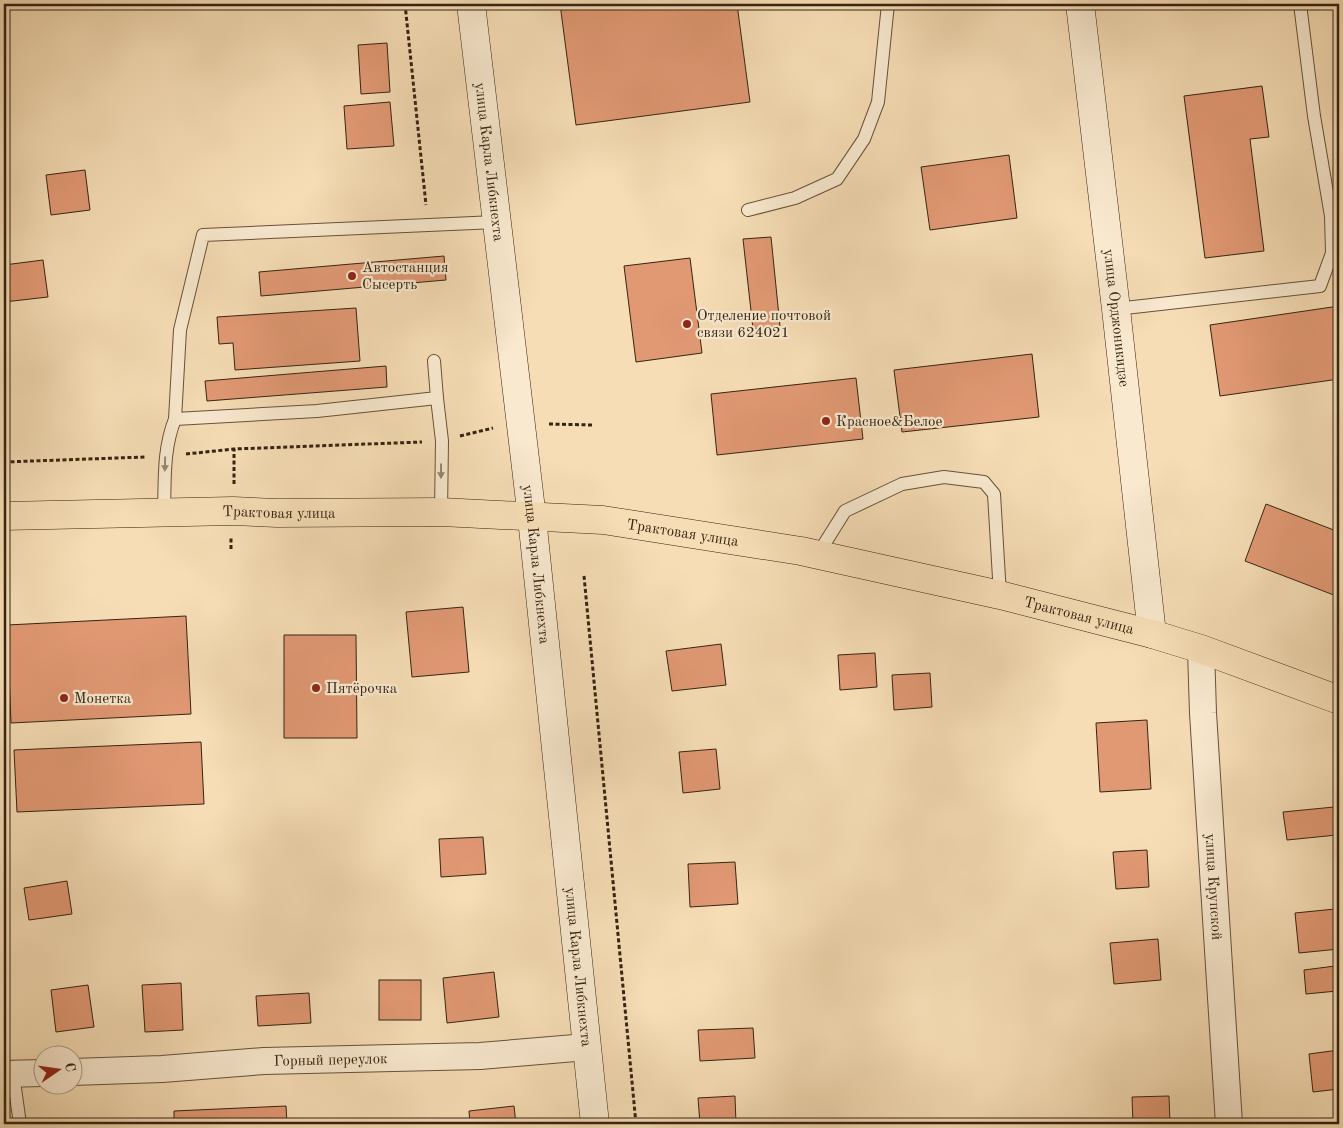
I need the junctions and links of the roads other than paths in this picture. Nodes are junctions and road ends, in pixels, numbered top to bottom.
1 (471, 4) edge
2 (888, 4) edge
3 (1080, 4) edge
4 (1300, 4) edge
5 (748, 210) dead end
6 (496, 222) junction
7 (1116, 309) junction
8 (434, 361) dead end
9 (437, 398) junction
10 (174, 419) junction
11 (164, 512) junction
12 (441, 512) junction
13 (4, 516) edge
14 (532, 518) junction
15 (818, 554) junction
16 (1000, 595) junction
17 (1152, 634) junction
18 (1200, 649) junction
19 (1339, 700) edge
20 (588, 1047) junction
21 (82, 1072) edge
22 (32, 1073) edge
23 (8, 1074) edge
24 (20, 1124) edge
25 (596, 1124) edge
26 (1229, 1124) edge

1 - 6 street, улица Карла Либкнехта
2 - 5 lane
3 - 7 street, улица Орджоникидзе
4 - 7 lane
6 - 10 lane
6 - 14 street, улица Карла Либкнехта
7 - 17 street, улица Орджоникидзе
8 - 9 lane
9 - 10 lane
9 -> 12 lane
10 -> 11 lane
11 - 12 main road, Трактовая улица
11 - 13 main road, Трактовая улица
12 - 14 main road, Трактовая улица
14 - 15 main road, Трактовая улица
14 - 20 street, улица Карла Либкнехта
15 - 16 main road, Трактовая улица
15 - 16 lane
16 - 17 main road, Трактовая улица
17 - 18 main road, Трактовая улица
18 - 19 main road, Трактовая улица
18 - 26 street, улица Крупской
20 - 21 street, Горный переулок
20 - 25 street, улица Карла Либкнехта
22 - 23 street
23 - 24 lane

